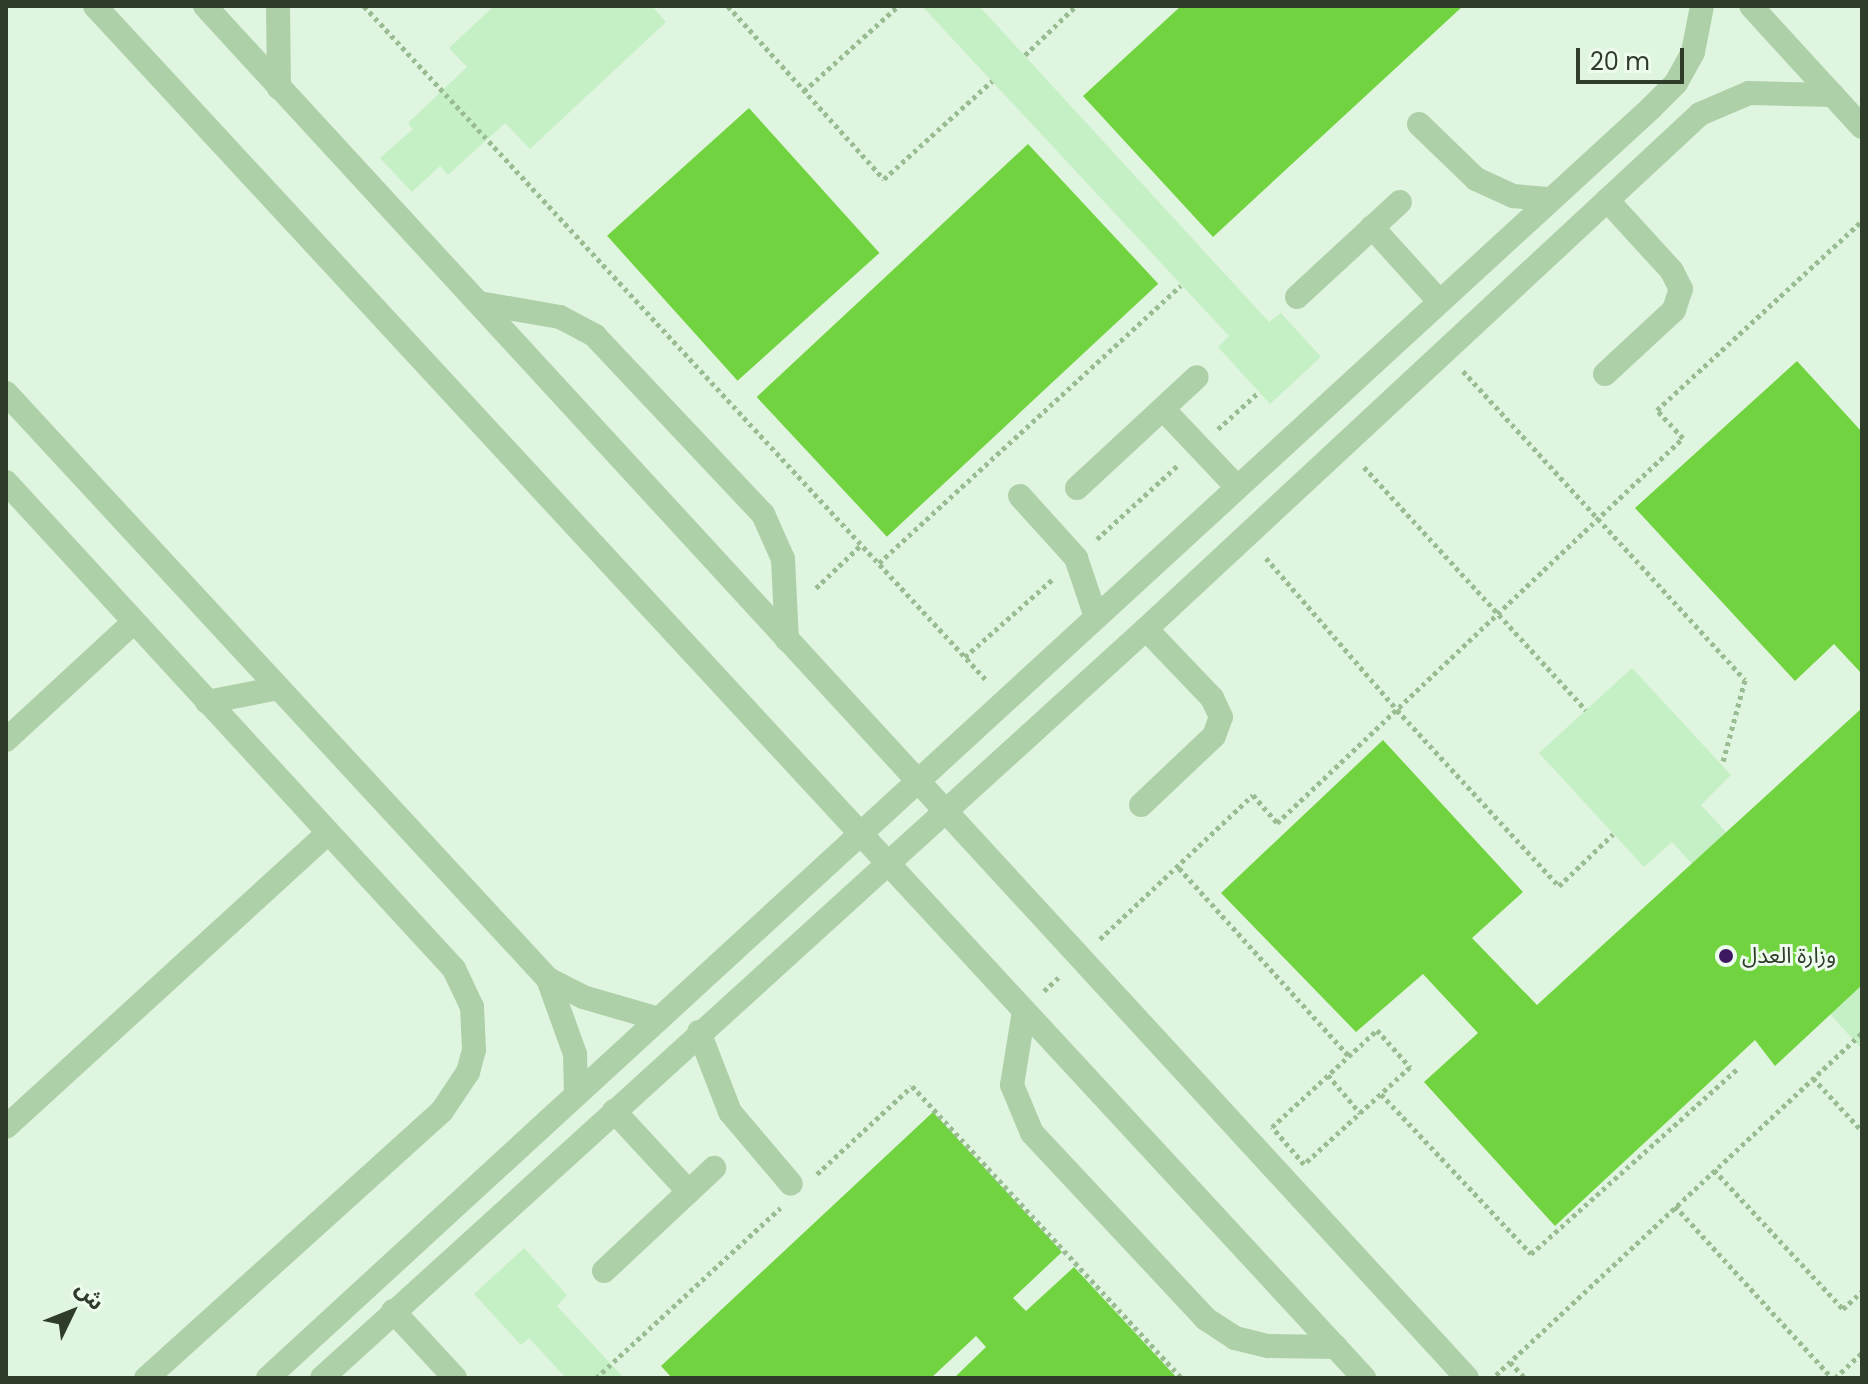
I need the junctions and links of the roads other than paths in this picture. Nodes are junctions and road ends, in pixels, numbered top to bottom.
1 (95, 6) edge
2 (205, 6) edge
3 (278, 6) edge
4 (1702, 6) edge
5 (1751, 6) edge
6 (279, 88) junction
7 (1833, 95) junction
8 (1419, 124) dead end
9 (1862, 127) edge
10 (1551, 199) junction
11 (1607, 200) junction
12 (1400, 202) dead end
13 (1372, 227) junction
14 (1297, 297) dead end
15 (1439, 301) junction
16 (479, 303) junction
17 (1605, 374) dead end
18 (1197, 377) dead end
19 (6, 393) edge
20 (1163, 409) junction
21 (6, 482) edge
22 (1236, 486) junction
23 (1077, 488) dead end
24 (1020, 496) dead end
25 (1096, 617) junction
26 (134, 622) junction
27 (1146, 629) junction
28 (785, 630) junction
29 (279, 688) junction
30 (207, 702) junction
31 (6, 740) edge
32 (918, 782) junction
33 (1141, 805) dead end
34 (946, 812) junction
35 (328, 833) junction
36 (861, 834) junction
37 (888, 864) junction
38 (548, 979) junction
39 (1031, 1004) junction
40 (659, 1019) junction
41 (699, 1032) junction
42 (576, 1094) junction
43 (614, 1111) junction
44 (6, 1127) edge
45 (714, 1168) dead end
46 (795, 1190) road end
47 (689, 1192) junction
48 (604, 1271) dead end
49 (393, 1311) junction
50 (1336, 1347) junction
51 (146, 1378) edge
52 (268, 1378) edge
53 (322, 1378) edge
54 (455, 1378) edge
55 (1364, 1378) edge
56 (1467, 1378) edge

1 - 36 street
2 - 6 street
3 - 6 street
4 - 10 street
5 - 7 street
6 - 16 street
7 - 9 street
7 - 11 street
8 - 10 street
10 - 15 street
11 - 17 street
11 - 27 street
12 - 13 street
13 - 14 street
13 - 15 street
15 - 22 street
16 - 28 street
16 - 28 street
18 - 20 street
19 - 29 street
20 - 22 street
20 - 23 street
21 - 26 street
22 - 25 street
24 - 25 street
25 - 32 street
26 - 30 street
26 - 31 street
27 - 33 street
27 - 34 street
28 - 32 street
29 - 30 street
29 - 38 street
30 - 35 street
32 - 34 street
32 - 36 street
34 - 37 street
34 - 56 street
35 - 44 street
35 - 51 street
36 - 37 street
36 - 40 street
37 - 39 street
37 - 41 street
38 - 40 street
38 - 42 street
39 - 50 street
39 - 50 street
40 - 42 street
41 - 43 street
41 - 46 street
42 - 52 street
43 - 47 street
43 - 49 street
45 - 47 street
47 - 48 street
49 - 53 street
49 - 54 street
50 - 55 street

